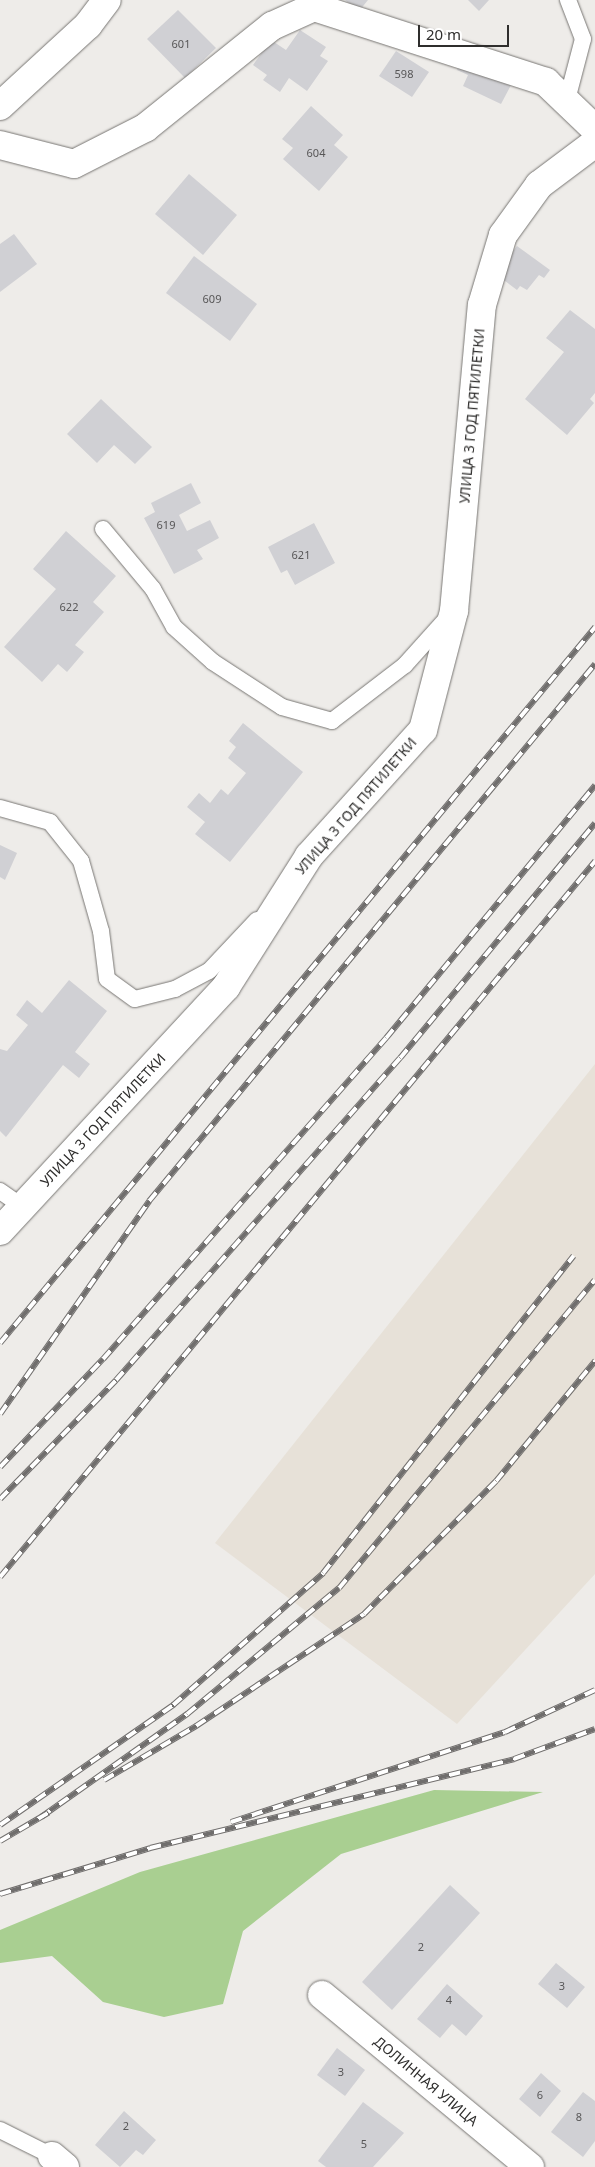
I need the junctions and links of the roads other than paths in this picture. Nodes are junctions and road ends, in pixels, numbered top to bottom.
1 (107, 0) edge
2 (568, 0) edge
3 (567, 100) junction
4 (0, 106) edge
5 (595, 129) edge
6 (595, 143) edge
7 (0, 145) edge
8 (103, 529) dead end
9 (454, 611) junction
10 (0, 808) edge
11 (281, 895) junction
12 (0, 1191) edge
13 (23, 1207) junction
14 (0, 1231) edge
15 (322, 1995) dead end
16 (0, 2130) edge
17 (58, 2161) edge
18 (530, 2167) edge

1 - 4 street
2 - 3 lane
3 - 5 street
3 - 7 street
6 - 9 street, УЛИЦА 3 ГОД ПЯТИЛЕТКИ
8 - 9 lane
9 - 11 street, УЛИЦА 3 ГОД ПЯТИЛЕТКИ
10 - 11 lane
11 - 13 street, УЛИЦА 3 ГОД ПЯТИЛЕТКИ
12 - 13 lane
13 - 14 street, УЛИЦА 3 ГОД ПЯТИЛЕТКИ
15 - 18 street, ДОЛИННАЯ УЛИЦА
16 - 17 lane

